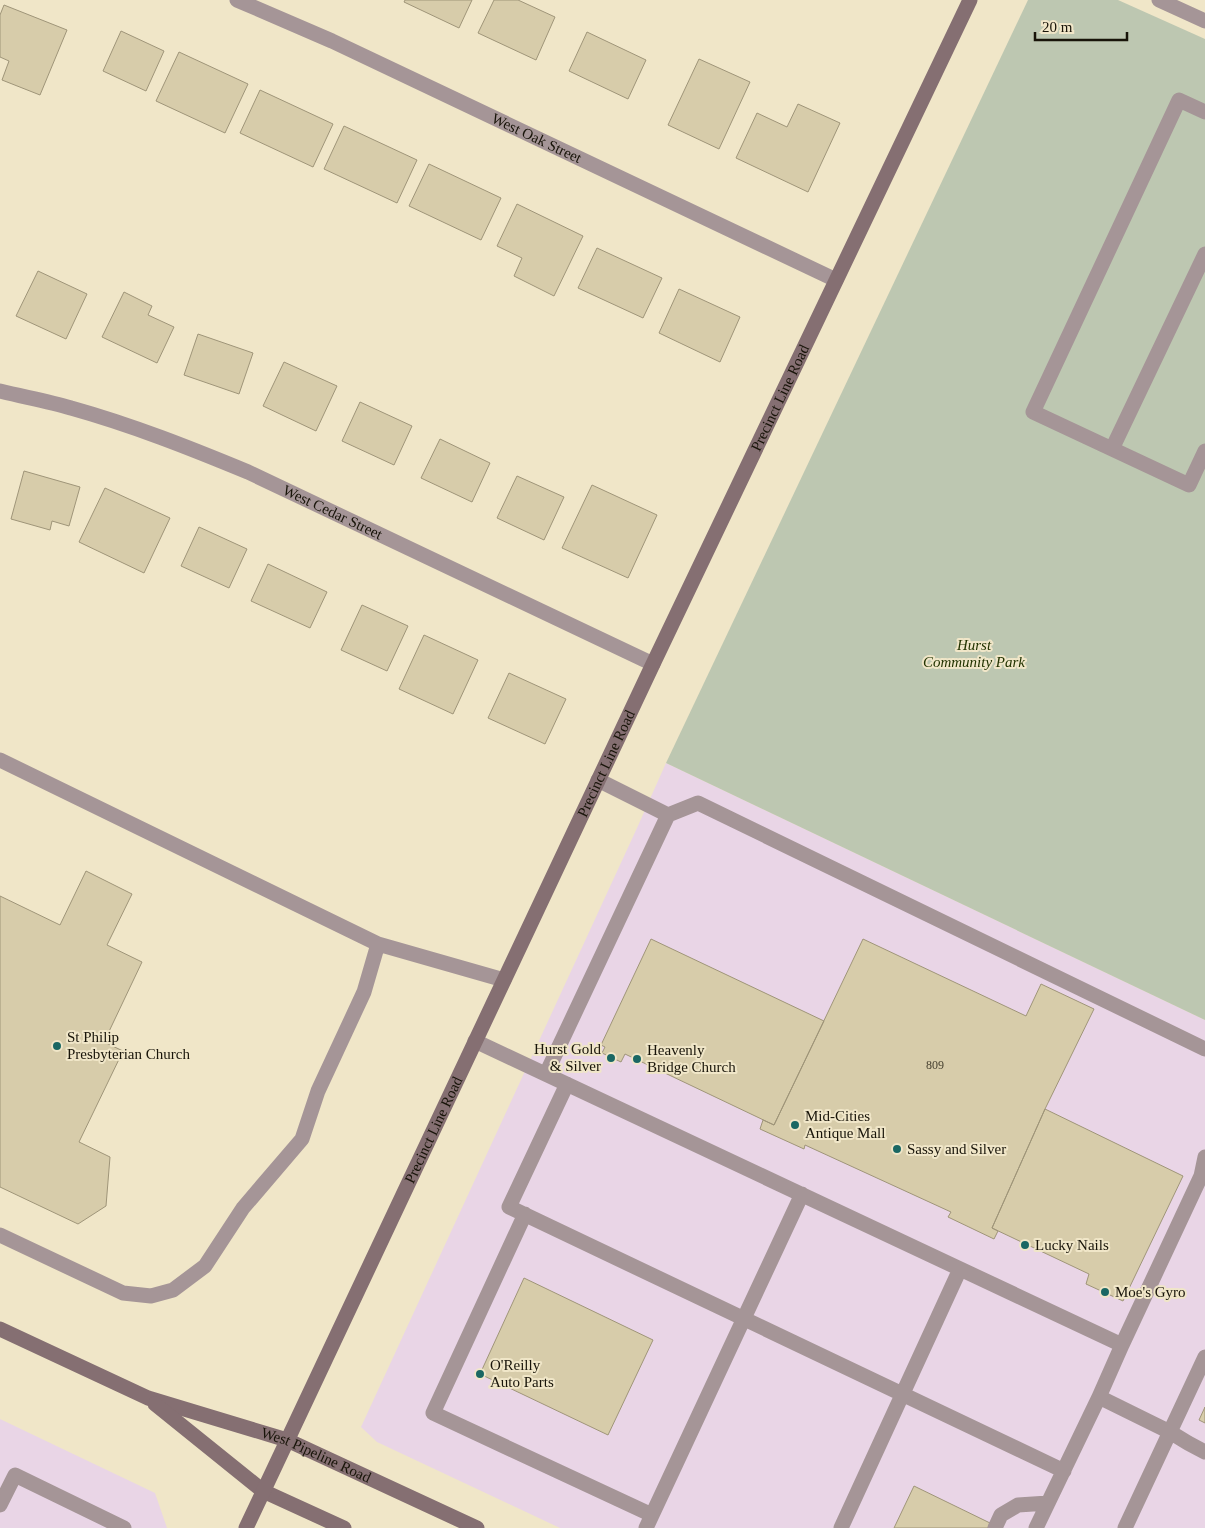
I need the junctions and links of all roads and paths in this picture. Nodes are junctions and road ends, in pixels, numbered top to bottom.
1 (237, 0) edge
2 (970, 0) edge
3 (1159, 0) edge
4 (1204, 17) edge
5 (1205, 112) edge
6 (1205, 254) edge
7 (836, 280) junction
8 (0, 392) edge
9 (1112, 449) junction
10 (1205, 451) edge
11 (653, 664) junction
12 (0, 760) edge
13 (598, 780) junction
14 (668, 815) junction
15 (378, 944) junction
16 (504, 980) junction
17 (475, 1041) junction
18 (1205, 1049) edge
19 (546, 1074) junction
20 (567, 1084) junction
21 (1205, 1157) edge
22 (802, 1194) junction
23 (525, 1214) junction
24 (0, 1235) edge
25 (960, 1269) junction
26 (744, 1317) junction
27 (0, 1329) edge
28 (1122, 1345) junction
29 (1205, 1358) edge
30 (903, 1394) junction
31 (1099, 1397) junction
32 (148, 1398) junction
33 (1170, 1432) junction
34 (287, 1440) junction
35 (1205, 1452) edge
36 (1064, 1471) junction
37 (263, 1491) junction
38 (1048, 1503) junction
39 (0, 1505) edge
40 (649, 1521) edge
41 (124, 1528) edge
42 (246, 1528) edge
43 (344, 1528) edge
44 (477, 1528) edge
45 (841, 1528) edge
46 (995, 1528) edge
47 (1036, 1528) edge
48 (1125, 1528) edge

1 - 7 street, West Oak Street
2 - 7 main road, Precinct Line Road
3 - 4 street
5 - 9 street
6 - 9 street
7 - 11 main road, Precinct Line Road
8 - 11 street, West Cedar Street
9 - 10 street
11 - 13 main road, Precinct Line Road
12 - 15 street
13 - 14 street
13 - 16 main road, Precinct Line Road
14 - 18 street
14 - 19 street
15 - 16 street
15 - 24 street
16 - 17 main road, Precinct Line Road
17 - 19 street
17 - 34 main road, Precinct Line Road
19 - 20 street
20 - 22 street
20 - 23 street
21 - 28 street
22 - 25 street
22 - 26 street
23 - 26 street
23 - 40 street
25 - 28 street
25 - 30 street
26 - 30 street
26 - 40 street
27 - 32 main road, West Pipeline Road
28 - 31 street
29 - 33 street
30 - 36 street
30 - 45 street
31 - 33 street
31 - 36 street
32 - 34 main road, West Pipeline Road
32 - 37 main road, West Pipeline Road
33 - 35 street
33 - 48 street
34 - 37 main road, Precinct Line Road
34 - 44 main road, West Pipeline Road
36 - 38 street
37 - 42 main road, Precinct Line Road
37 - 43 main road, West Pipeline Road
38 - 46 street
38 - 47 street
39 - 41 street

